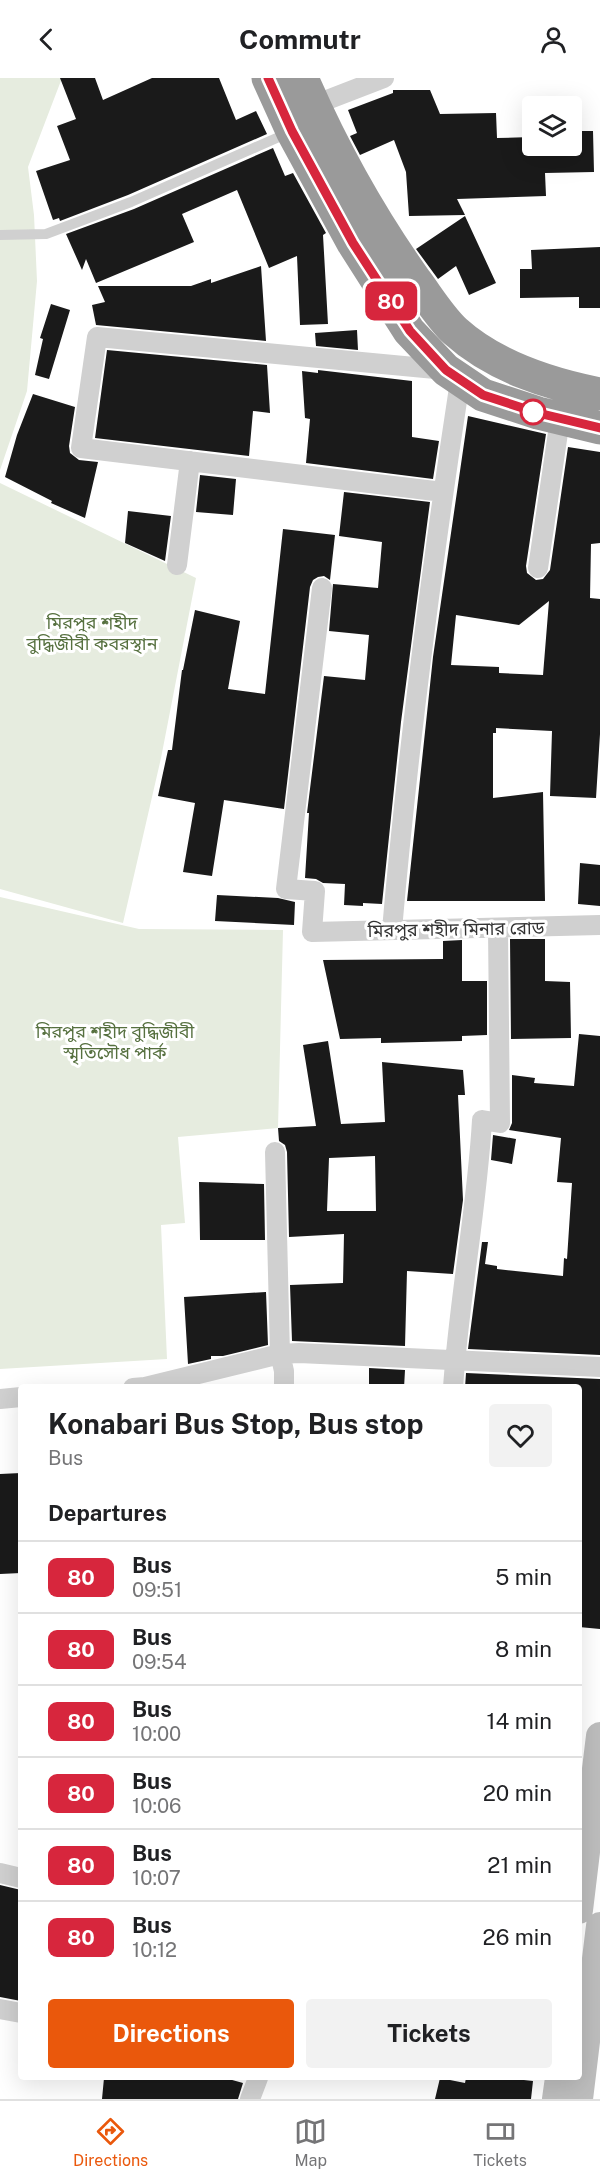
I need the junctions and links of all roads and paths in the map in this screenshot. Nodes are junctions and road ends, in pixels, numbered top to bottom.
1 (268, 78) edge
2 (384, 78) edge
3 (307, 108) edge
4 (0, 235) edge
5 (436, 308) junction
6 (410, 331) junction
7 (453, 376) junction
8 (600, 394) edge
9 (560, 419) junction
10 (600, 428) edge
11 (190, 461) junction
12 (443, 492) junction
13 (177, 565) dead end
14 (538, 568) dead end
15 (322, 588) dead end
16 (600, 925) edge
17 (498, 928) junction
18 (392, 930) junction
19 (275, 1152) dead end
20 (280, 1354) junction
21 (455, 1359) junction
22 (600, 1367) edge
23 (150, 1384) edge
24 (284, 1384) edge
25 (453, 1384) edge
26 (18, 1397) edge
27 (0, 1399) edge
28 (600, 1736) edge
29 (0, 1873) edge
30 (18, 1877) edge
31 (582, 1885) edge
32 (600, 1926) edge
33 (0, 2009) edge
34 (18, 2012) edge
35 (582, 2074) edge
36 (257, 2080) edge
37 (559, 2080) edge
38 (581, 2080) edge
39 (249, 2099) edge
40 (556, 2099) edge
41 (579, 2099) edge

1 - 3 highway
2 - 3 street
3 - 4 lane
3 - 5 highway
3 - 6 highway
5 - 6 highway
5 - 8 highway
6 - 7 highway
7 - 9 highway
7 - 11 street
7 - 12 street
9 - 10 highway
9 - 14 street
11 - 12 street
11 - 13 street
12 - 18 street
15 - 18 street, মিরপুর শহীদ মিনার রোড
16 - 17 street, মিরপুর শহীদ মিনার রোড
17 - 18 street, মিরপুর শহীদ মিনার রোড
17 - 21 street
19 - 20 street
20 - 21 street
20 - 23 street
20 - 24 street
21 - 22 street
21 - 25 street
26 - 27 street
28 - 31 main road
29 - 30 street
32 - 35 main road
33 - 34 street
36 - 39 street
37 - 40 main road
38 - 41 main road

